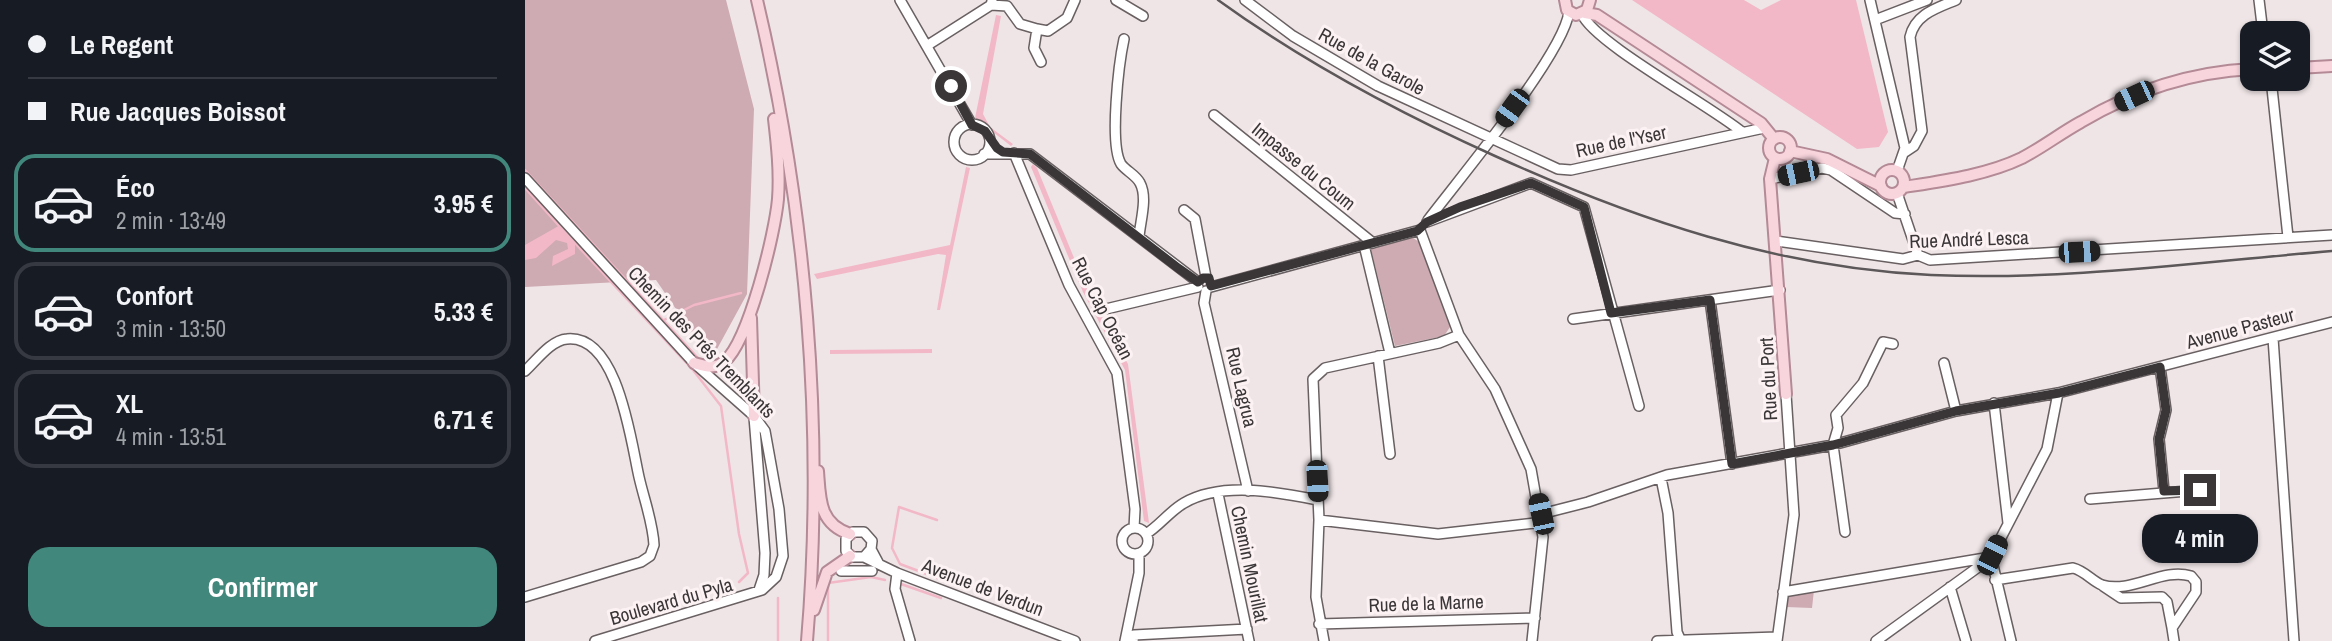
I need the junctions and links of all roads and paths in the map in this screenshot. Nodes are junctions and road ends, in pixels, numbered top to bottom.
1 (757, 0) edge
2 (900, 0) edge
3 (1075, 0) edge
4 (1116, 0) edge
5 (1245, 0) edge
6 (1565, 0) edge
7 (1870, 0) edge
8 (1927, 0) edge
9 (1957, 0) edge
10 (2259, 0) edge
11 (992, 2) edge
12 (1582, 12) edge
13 (1143, 16) dead end
14 (1875, 20) junction
15 (2262, 21) edge
16 (762, 22) junction
17 (1037, 29) junction
18 (1125, 39) dead end
19 (928, 45) junction
20 (1041, 62) dead end
21 (2332, 66) edge
22 (2310, 67) edge
23 (2240, 70) edge
24 (2272, 91) edge
25 (962, 106) junction
26 (1214, 115) dead end
27 (972, 125) junction
28 (1764, 128) junction
29 (959, 130) junction
30 (1742, 132) junction
31 (1490, 138) junction
32 (1774, 139) junction
33 (989, 141) junction
34 (1790, 151) junction
35 (1003, 152) junction
36 (1905, 152) junction
37 (1014, 153) junction
38 (984, 154) junction
39 (1775, 158) junction
40 (1884, 173) junction
41 (525, 177) edge
42 (1860, 177) junction
43 (1770, 179) junction
44 (1900, 182) junction
45 (1881, 186) junction
46 (1184, 210) dead end
47 (1905, 214) junction
48 (1424, 226) junction
49 (2332, 234) edge
50 (1139, 237) junction
51 (2288, 237) junction
52 (1776, 241) junction
53 (1368, 244) junction
54 (1918, 255) junction
55 (1204, 285) junction
56 (1780, 290) junction
57 (1710, 300) junction
58 (753, 304) junction
59 (1106, 309) dead end
60 (1611, 313) junction
61 (1573, 319) dead end
62 (2332, 322) edge
63 (1459, 335) junction
64 (2273, 338) junction
65 (1893, 344) dead end
66 (1390, 353) junction
67 (1378, 355) junction
68 (695, 363) junction
69 (1944, 363) dead end
70 (2160, 367) junction
71 (525, 371) edge
72 (2059, 393) junction
73 (1786, 394) joint
74 (810, 399) junction
75 (1994, 403) junction
76 (1639, 406) dead end
77 (1956, 411) junction
78 (754, 416) junction
79 (1833, 445) junction
80 (1390, 454) dead end
81 (1789, 454) junction
82 (1732, 464) junction
83 (1661, 478) junction
84 (2200, 490) dead end
85 (1248, 491) junction
86 (2164, 491) junction
87 (1218, 494) junction
88 (2090, 499) dead end
89 (1318, 500) junction
90 (1542, 518) junction
91 (1319, 520) junction
92 (2008, 523) junction
93 (1134, 528) junction
94 (1845, 532) dead end
95 (850, 534) junction
96 (1146, 534) junction
97 (871, 549) junction
98 (1139, 554) junction
99 (857, 557) junction
100 (1991, 557) junction
101 (875, 568) junction
102 (856, 570) junction
103 (842, 571) dead end
104 (897, 573) junction
105 (1995, 580) junction
106 (2102, 585) junction
107 (1950, 587) junction
108 (1783, 592) junction
109 (756, 595) junction
110 (525, 597) edge
111 (1535, 618) junction
112 (1319, 624) junction
113 (2172, 628) junction
114 (1247, 629) junction
115 (808, 637) edge
116 (1062, 639) edge
117 (1777, 639) edge
118 (1680, 640) edge
119 (595, 641) edge
120 (910, 641) edge
121 (1075, 641) edge
122 (1125, 641) edge
123 (1133, 641) edge
124 (1249, 641) edge
125 (1324, 641) edge
126 (1532, 641) edge
127 (1657, 641) edge
128 (1876, 641) edge
129 (1966, 641) edge
130 (2011, 641) edge
131 (2174, 641) edge
132 (2294, 641) edge

1 - 16 main road
2 - 19 street
3 - 17 street
4 - 13 street
5 - 31 street, Rue de la Garole
6 - 12 main road
7 - 14 street
8 - 14 street
9 - 36 street
10 - 15 street
11 - 17 street
11 - 19 street
12 - 28 main road
12 - 30 street
12 - 31 street
14 - 36 street
16 - 58 main road
16 - 74 main road
17 - 20 street
18 - 50 street
19 - 25 street
21 - 22 main road
23 - 44 main road
24 - 51 street
25 - 27 street
25 - 29 street
26 - 53 street, Impasse du Coum
27 - 29 street
27 - 33 street
28 - 30 street, Rue de l'Yser
28 - 32 main road
29 - 38 street
30 - 31 street, Rue de l'Yser
31 - 48 street
32 - 34 main road
32 - 39 main road
33 - 35 street
33 - 38 street
34 - 39 main road
34 - 42 main road
35 - 37 street
35 - 38 street
36 - 44 street
37 - 50 street
37 - 93 street, Rue Cap Océan
39 - 43 main road, Rue du Port
40 - 42 main road
40 - 44 main road
40 - 45 main road
41 - 68 street, Chemin des Prés Tremblants
42 - 45 main road
43 - 47 street
43 - 52 main road, Rue du Port
44 - 45 main road
44 - 47 street
46 - 55 street, Rue Lagrua
47 - 54 street
48 - 53 street
48 - 60 street
48 - 63 street
49 - 51 street, Rue André Lesca
50 - 55 street
51 - 54 street, Rue André Lesca
52 - 54 street, Rue André Lesca
52 - 56 main road, Rue du Port
53 - 55 street
53 - 66 street
55 - 59 street
55 - 85 street, Rue Lagrua
56 - 57 street
56 - 73 main road, Rue du Port
57 - 60 street
57 - 82 street
58 - 68 main road
58 - 78 main road
60 - 61 street
60 - 76 street
62 - 64 street, Avenue Pasteur
63 - 66 street
63 - 90 street
64 - 70 street, Avenue Pasteur
64 - 132 street
65 - 79 street
66 - 67 street
67 - 80 street
67 - 89 street
68 - 78 street, Chemin des Prés Tremblants
69 - 77 street
70 - 72 street, Avenue Pasteur
70 - 86 street
71 - 110 street
72 - 75 street, Avenue Pasteur
72 - 92 street
73 - 81 street, Rue du Port
74 - 95 main road
74 - 115 main road
75 - 77 street, Avenue Pasteur
75 - 92 street
77 - 79 street, Avenue Pasteur
78 - 109 street
78 - 109 street, Chemin des Prés Tremblants
79 - 81 street, Avenue Pasteur
79 - 94 street
81 - 82 street, Avenue Pasteur
81 - 108 street, Rue du Port
82 - 83 street, Avenue Pasteur
83 - 90 street, Avenue Pasteur
83 - 118 street
84 - 86 street
85 - 87 street
85 - 89 street
86 - 88 street
87 - 96 street
87 - 114 street, Chemin Mourillat
89 - 91 street
90 - 91 street, Avenue Pasteur
90 - 111 street
91 - 112 street
92 - 100 street
93 - 96 street
93 - 98 street
95 - 97 street
95 - 99 street
96 - 98 street
97 - 99 street
97 - 101 street
98 - 122 street
99 - 101 street, Avenue de Verdun
99 - 102 street
99 - 115 main road
100 - 105 street
100 - 107 street
100 - 108 street
101 - 102 street, Avenue de Verdun
101 - 104 street, Avenue de Verdun
102 - 103 street, Avenue de Verdun
104 - 116 street, Avenue de Verdun
104 - 120 street
105 - 106 street
105 - 130 street
106 - 113 street
106 - 113 street
107 - 128 street
107 - 129 street
108 - 117 street, Rue du Port
109 - 119 street, Boulevard du Pyla
111 - 112 street, Rue de la Marne
111 - 126 street
112 - 125 street
113 - 131 street
114 - 123 street
114 - 124 street, Chemin Mourillat
116 - 121 street, Avenue de Verdun
117 - 118 street
118 - 127 street

